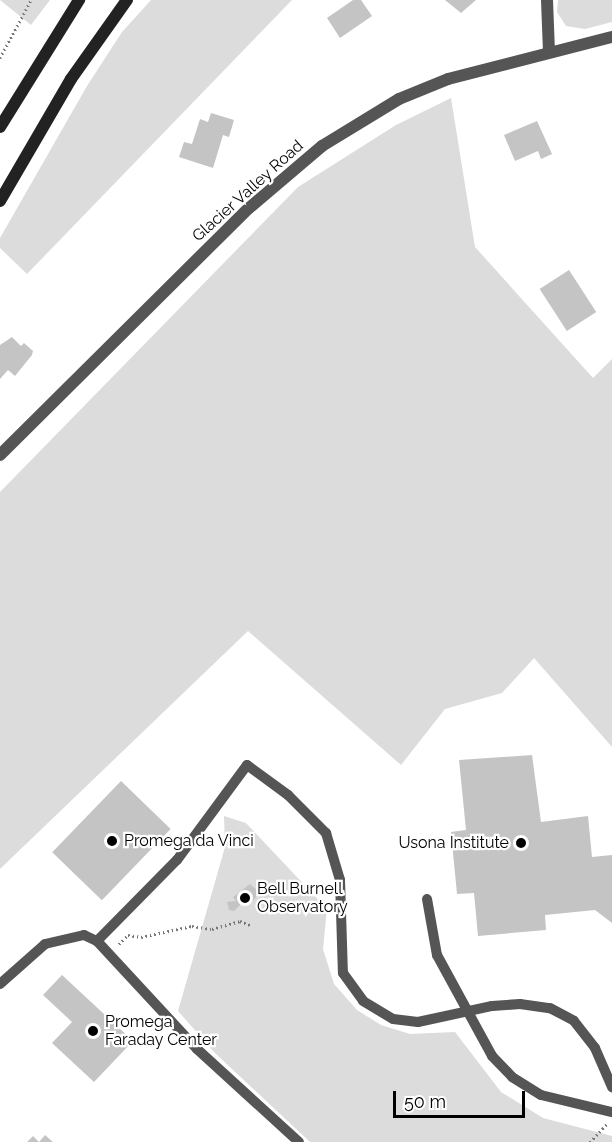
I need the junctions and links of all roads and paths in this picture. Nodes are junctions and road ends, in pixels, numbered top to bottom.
1 (31, 0) edge
2 (79, 0) edge
3 (127, 0) edge
4 (547, 0) edge
5 (612, 37) edge
6 (549, 52) junction
7 (0, 58) edge
8 (0, 128) edge
9 (0, 201) edge
10 (0, 455) edge
11 (427, 899) dead end
12 (249, 925) dead end
13 (97, 941) junction
14 (109, 954) junction
15 (0, 984) edge
16 (465, 1012) junction
17 (612, 1087) edge
18 (612, 1112) edge
19 (612, 1121) edge
20 (299, 1142) edge
21 (591, 1142) edge

1 - 7 path
2 - 8 main road
3 - 9 main road
4 - 6 street
5 - 6 street, Glacier Valley Road
6 - 10 street, Glacier Valley Road
11 - 16 lane
12 - 14 path
13 - 14 lane
13 - 15 lane
13 - 16 lane
14 - 20 lane
16 - 17 lane
16 - 18 lane
19 - 21 path

